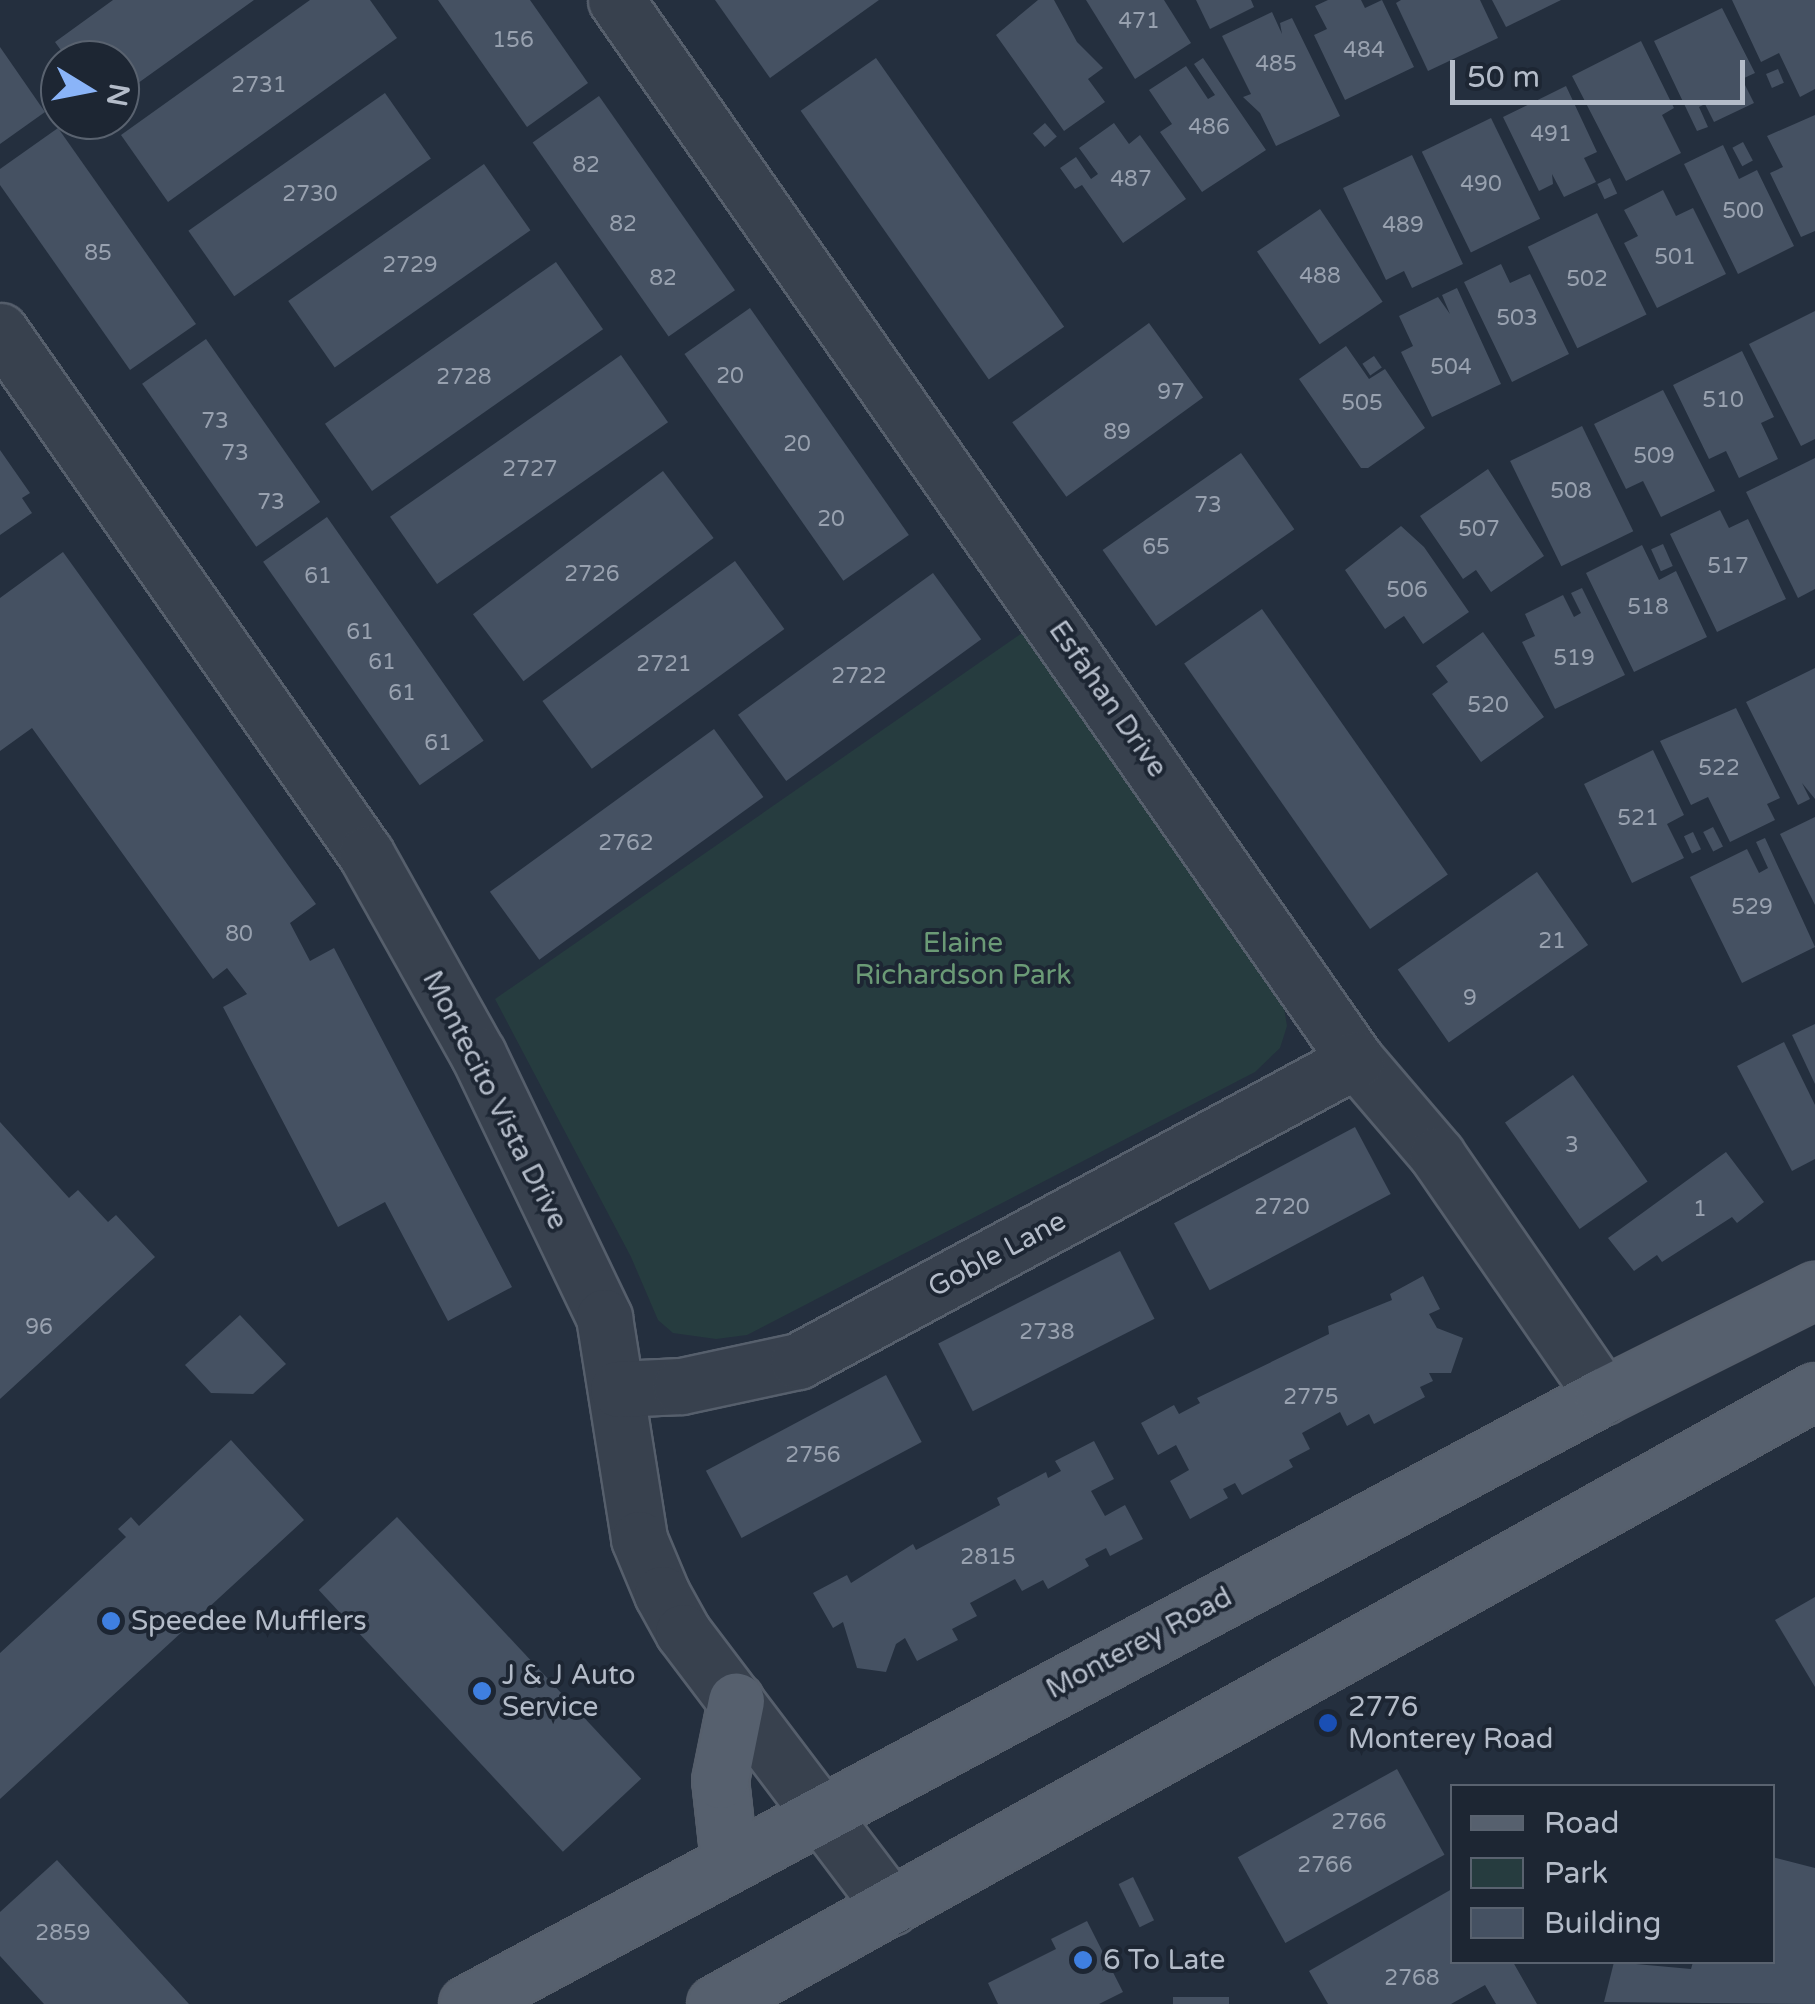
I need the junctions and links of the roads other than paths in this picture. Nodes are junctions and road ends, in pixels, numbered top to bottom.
1 (616, 0) edge
2 (0, 331) edge
3 (1356, 1060) junction
4 (1815, 1290) edge
5 (618, 1389) junction
6 (1815, 1391) edge
7 (1603, 1396) junction
8 (736, 1701) junction
9 (821, 1814) junction
10 (729, 1861) junction
11 (890, 1907) junction
12 (467, 2004) edge
13 (716, 2004) edge

1 - 3 street, Esfahan Drive
2 - 5 street, Montecito Vista Drive
3 - 5 street, Goble Lane
3 - 7 street, Esfahan Drive
4 - 7 main road, Monterey Road
5 - 8 street, Montecito Vista Drive
6 - 11 main road
7 - 9 main road, Monterey Road
8 - 9 street, Montecito Vista Drive
8 - 10 main road
9 - 10 main road, Monterey Road
9 - 11 street, Montecito Vista Drive
10 - 12 main road, Monterey Road
11 - 13 main road

